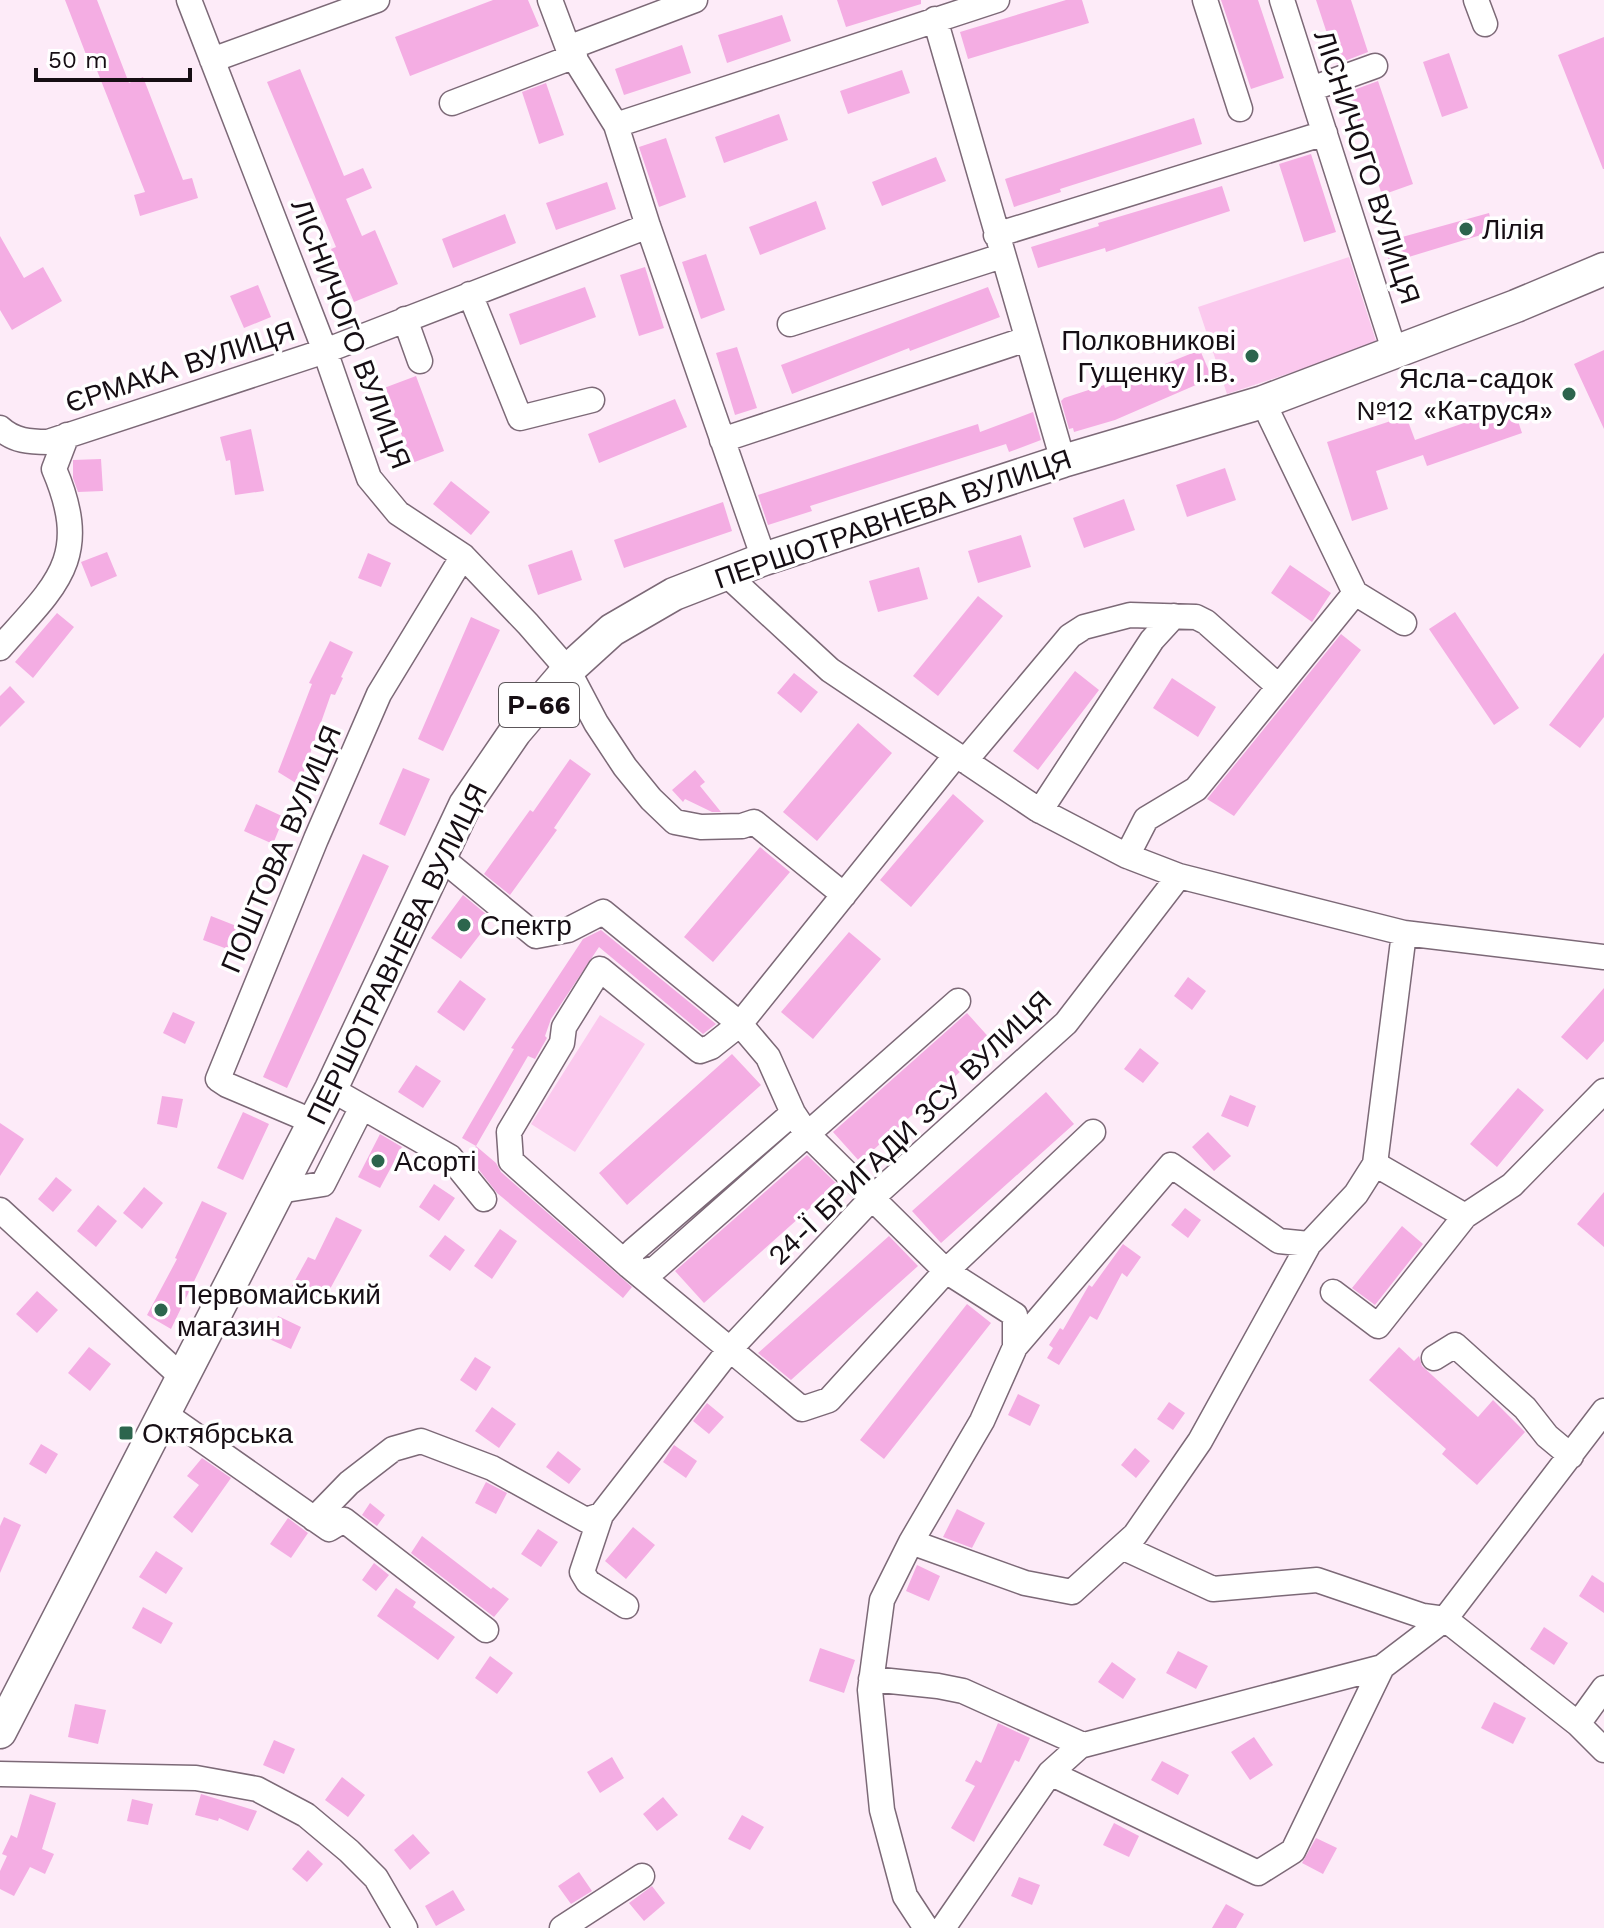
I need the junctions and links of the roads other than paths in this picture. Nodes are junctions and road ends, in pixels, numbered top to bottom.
1 (189, 0) edge
2 (377, 0) edge
3 (550, 0) edge
4 (695, 0) edge
5 (997, 0) edge
6 (1205, 0) edge
7 (1282, 0) edge
8 (1476, 0) edge
9 (935, 19) junction
10 (1485, 24) dead end
11 (572, 52) junction
12 (212, 60) junction
13 (1375, 66) dead end
14 (1311, 89) junction
15 (452, 103) dead end
16 (1240, 109) dead end
17 (616, 125) junction
18 (1325, 133) junction
19 (648, 226) junction
20 (999, 245) junction
21 (1604, 269) edge
22 (470, 294) junction
23 (405, 319) junction
24 (790, 324) dead end
25 (1027, 339) junction
26 (325, 351) junction
27 (1395, 353) junction
28 (420, 361) dead end
29 (592, 400) dead end
30 (1263, 402) junction
31 (0, 428) edge
32 (67, 435) junction
33 (722, 440) junction
34 (1063, 461) junction
35 (463, 556) junction
36 (764, 559) junction
37 (726, 574) junction
38 (1355, 593) junction
39 (1174, 616) junction
40 (1404, 623) dead end
41 (0, 648) edge
42 (568, 670) junction
43 (1278, 686) junction
44 (960, 758) junction
45 (1040, 811) junction
46 (1127, 856) junction
47 (440, 857) junction
48 (1179, 876) junction
49 (844, 895) junction
50 (1404, 933) junction
51 (1604, 957) edge
52 (958, 1001) dead end
53 (740, 1024) junction
54 (331, 1089) junction
55 (1604, 1091) edge
56 (362, 1107) junction
57 (793, 1113) junction
58 (314, 1122) junction
59 (1093, 1132) dead end
60 (807, 1134) junction
61 (1375, 1164) junction
62 (279, 1191) junction
63 (873, 1197) junction
64 (484, 1199) dead end
65 (0, 1210) edge
66 (1465, 1216) junction
67 (1309, 1244) junction
68 (633, 1269) junction
69 (946, 1271) junction
70 (1333, 1292) dead end
71 (1015, 1347) junction
72 (730, 1349) junction
73 (1434, 1358) dead end
74 (183, 1378) junction
75 (1604, 1411) edge
76 (165, 1414) junction
77 (1571, 1456) junction
78 (601, 1515) junction
79 (314, 1519) junction
80 (911, 1542) junction
81 (1122, 1547) junction
82 (626, 1606) dead end
83 (1445, 1619) junction
84 (486, 1630) dead end
85 (1382, 1667) junction
86 (871, 1679) junction
87 (1604, 1688) edge
88 (1578, 1724) junction
89 (0, 1732) edge
90 (1083, 1745) junction
91 (1604, 1750) edge
92 (1050, 1773) junction
93 (0, 1774) edge
94 (642, 1876) dead end
95 (405, 1928) edge
96 (562, 1928) edge
97 (926, 1928) edge
98 (943, 1928) edge

1 - 12 street, ЛІСНИЧОГО ВУЛИЦЯ
2 - 12 street
3 - 11 street
4 - 11 street
5 - 9 street
6 - 16 street
7 - 14 street, ЛІСНИЧОГО ВУЛИЦЯ
8 - 10 street
9 - 17 street
9 - 20 street
11 - 15 street
11 - 17 street
12 - 26 street, ЛІСНИЧОГО ВУЛИЦЯ
13 - 14 street
14 - 18 street, ЛІСНИЧОГО ВУЛИЦЯ
17 - 19 street
18 - 20 street
18 - 27 street, ЛІСНИЧОГО ВУЛИЦЯ
19 - 22 street, ЄРМАКА ВУЛИЦЯ
19 - 33 street
20 - 24 street
20 - 25 street
21 - 27 main road, ПЕРШОТРАВНЕВА ВУЛИЦЯ / Р-66
22 - 23 street, ЄРМАКА ВУЛИЦЯ
22 - 29 street
23 - 26 street, ЄРМАКА ВУЛИЦЯ
23 - 28 street
25 - 33 street
25 - 34 street
26 - 32 street, ЄРМАКА ВУЛИЦЯ
26 - 35 street, ЛІСНИЧОГО ВУЛИЦЯ
27 - 30 main road, ПЕРШОТРАВНЕВА ВУЛИЦЯ / Р-66
30 - 34 main road, ПЕРШОТРАВНЕВА ВУЛИЦЯ / Р-66
30 - 38 street
31 - 32 street, ЄРМАКА ВУЛИЦЯ
32 - 41 street
33 - 36 street
34 - 36 main road, ПЕРШОТРАВНЕВА ВУЛИЦЯ / Р-66
35 - 42 street, ЛІСНИЧОГО ВУЛИЦЯ
35 - 58 street, ПОШТОВА ВУЛИЦЯ
36 - 37 main road, ПЕРШОТРАВНЕВА ВУЛИЦЯ / Р-66
37 - 42 main road, ПЕРШОТРАВНЕВА ВУЛИЦЯ / Р-66
37 - 44 street
38 - 40 street
38 - 43 street
39 - 43 street
39 - 44 street
39 - 45 street
42 - 47 main road, ПЕРШОТРАВНЕВА ВУЛИЦЯ / Р-66
42 - 49 street, ЛІСНИЧОГО ВУЛИЦЯ
43 - 46 street
44 - 45 street
44 - 49 street
45 - 46 street
46 - 48 street
47 - 53 street
47 - 54 main road, ПЕРШОТРАВНЕВА ВУЛИЦЯ / Р-66
48 - 50 street
48 - 63 street, 24-Ї БРИГАДИ ЗСУ ВУЛИЦЯ
49 - 53 street
50 - 51 street
50 - 61 street
52 - 60 street
53 - 57 street
53 - 68 street
54 - 56 street
54 - 58 main road, ПЕРШОТРАВНЕВА ВУЛИЦЯ / Р-66
55 - 66 street
56 - 62 street
56 - 64 street
57 - 60 street
57 - 68 street
58 - 62 main road, ПЕРШОТРАВНЕВА ВУЛИЦЯ / Р-66
59 - 69 street
60 - 63 street
60 - 68 street
61 - 66 street
61 - 67 street
62 - 74 main road, ПЕРШОТРАВНЕВА ВУЛИЦЯ / Р-66
63 - 69 street
63 - 72 street, 24-Ї БРИГАДИ ЗСУ ВУЛИЦЯ
65 - 74 street
66 - 70 street
67 - 71 street
67 - 81 street
68 - 72 street
69 - 71 street
69 - 72 street
71 - 80 street
72 - 78 street, 24-Ї БРИГАДИ ЗСУ ВУЛИЦЯ
73 - 77 street
74 - 76 main road, ПЕРШОТРАВНЕВА ВУЛИЦЯ / Р-66
75 - 77 street
76 - 79 street
76 - 89 main road, ПЕРШОТРАВНЕВА ВУЛИЦЯ / Р-66
77 - 83 street
78 - 79 street
78 - 82 street, 24-Ї БРИГАДИ ЗСУ ВУЛИЦЯ
79 - 84 street
80 - 81 street
80 - 86 street
81 - 83 street
83 - 85 street
83 - 88 street
85 - 90 street
85 - 92 street
86 - 90 street
86 - 97 street
87 - 88 street
88 - 91 street
90 - 92 street
92 - 98 street
93 - 95 street
94 - 96 street

